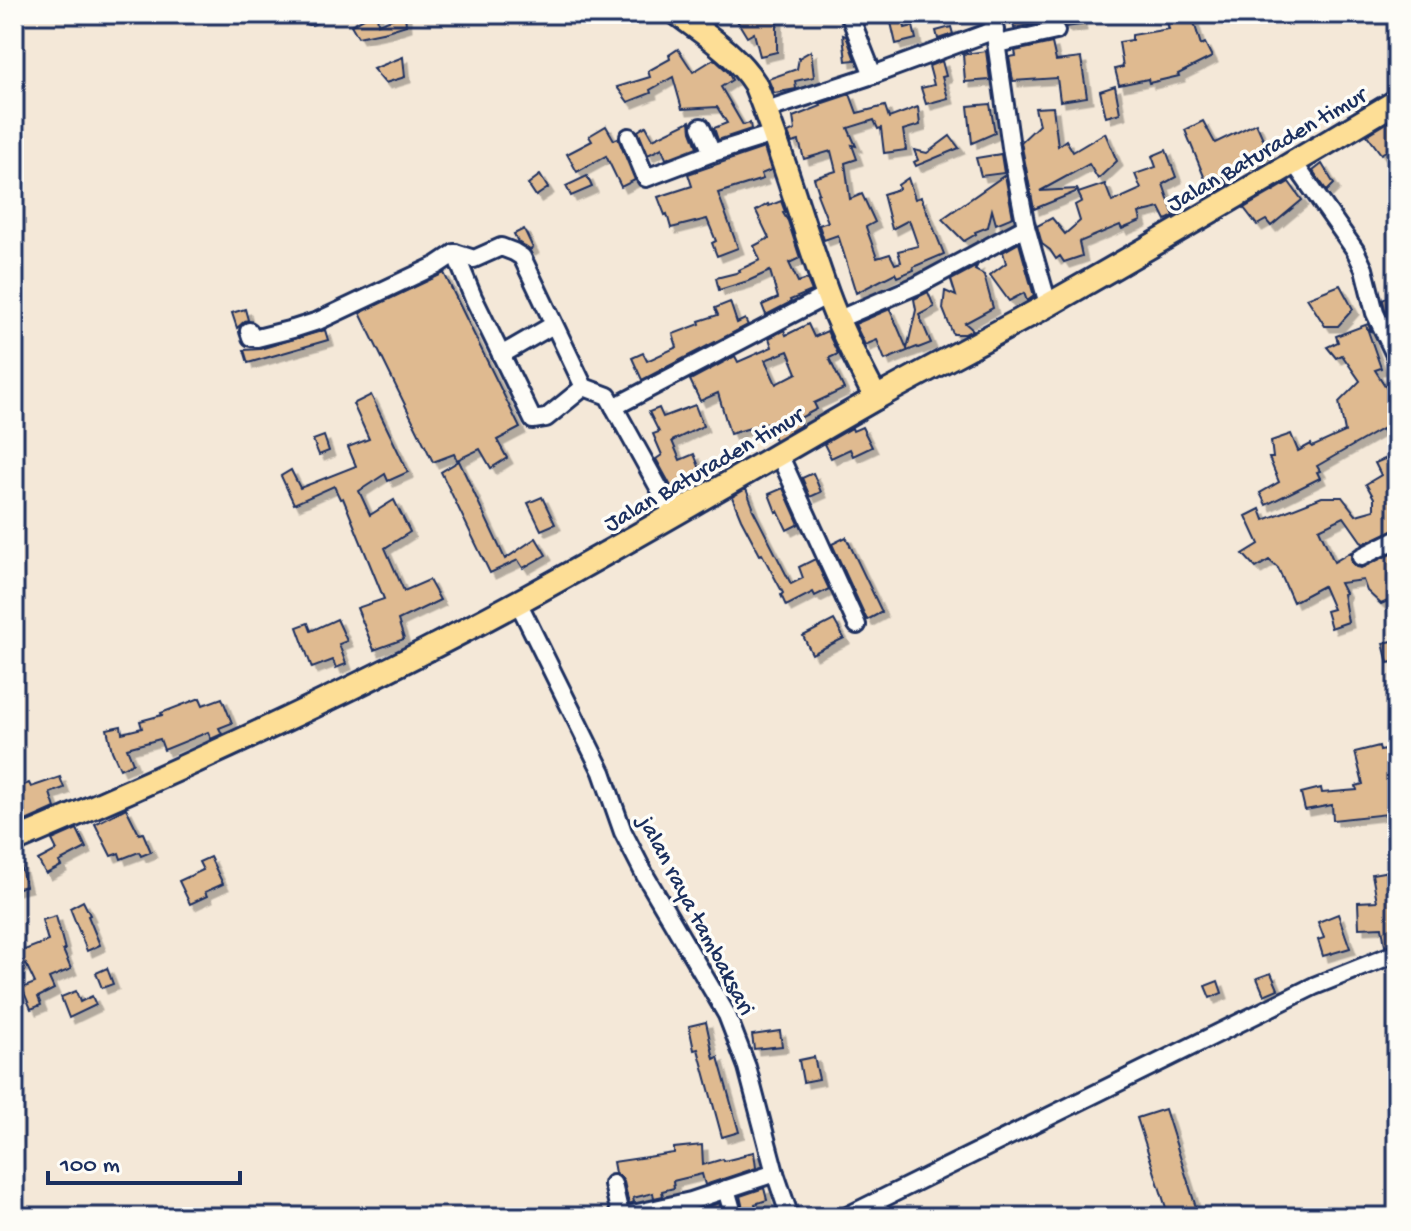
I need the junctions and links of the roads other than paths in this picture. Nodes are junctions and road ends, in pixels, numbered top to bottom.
1 (678, 14) edge
2 (849, 14) edge
3 (995, 29) edge
4 (1056, 31) dead end
5 (873, 75) junction
6 (1397, 101) edge
7 (766, 110) junction
8 (701, 127) dead end
9 (773, 134) junction
10 (629, 137) dead end
11 (712, 153) junction
12 (1294, 163) junction
13 (1026, 227) junction
14 (455, 253) junction
15 (828, 295) junction
16 (1048, 304) junction
17 (839, 319) junction
18 (553, 325) junction
19 (249, 331) dead end
20 (501, 355) junction
21 (1397, 359) edge
22 (584, 387) junction
23 (876, 398) junction
24 (614, 407) junction
25 (779, 454) junction
26 (674, 515) junction
27 (1397, 539) edge
28 (1361, 557) dead end
29 (518, 602) junction
30 (857, 625) dead end
31 (14, 841) edge
32 (1397, 953) edge
33 (775, 1173) junction
34 (613, 1184) dead end
35 (726, 1189) junction
36 (694, 1209) edge
37 (649, 1214) edge
38 (734, 1217) edge
39 (790, 1217) edge
40 (845, 1217) edge

1 - 7 main road
2 - 5 street
3 - 4 street
3 - 5 street
3 - 13 street
5 - 7 street
6 - 12 main road, Jalan Baturaden timur
7 - 9 main road
8 - 11 street
9 - 11 street
9 - 15 main road
10 - 11 street
12 - 16 main road, Jalan Baturaden timur
12 - 21 street
13 - 16 street
13 - 17 street
14 - 18 street
14 - 19 street
14 - 20 street
15 - 17 main road
15 - 24 street
16 - 23 main road, Jalan Baturaden timur
17 - 23 main road
18 - 20 street
18 - 22 street
20 - 22 street
22 - 24 street
23 - 25 main road, Jalan Baturaden timur
24 - 26 street
25 - 26 main road, Jalan Baturaden timur
25 - 30 street
26 - 29 main road, Jalan Baturaden timur
27 - 28 street
29 - 31 main road, Jalan Baturaden timur
29 - 33 street, jalan raya tambaksari
32 - 40 street
33 - 35 street
33 - 39 street, jalan raya tambaksari
34 - 37 street
35 - 36 street
35 - 38 street
36 - 37 street

